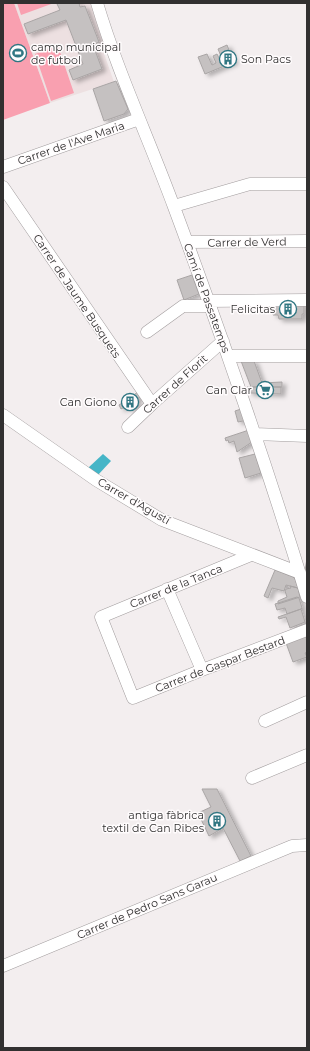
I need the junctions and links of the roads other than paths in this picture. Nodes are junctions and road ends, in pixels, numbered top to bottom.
1 (97, 3) edge
2 (139, 119) junction
3 (3, 167) edge
4 (307, 184) edge
5 (3, 187) edge
6 (174, 206) junction
7 (307, 241) edge
8 (187, 242) junction
9 (307, 300) edge
10 (209, 304) junction
11 (147, 332) dead end
12 (223, 341) junction
13 (229, 356) junction
14 (307, 356) edge
15 (152, 404) junction
16 (3, 415) edge
17 (128, 427) dead end
18 (255, 434) junction
19 (307, 436) edge
20 (251, 555) junction
21 (303, 579) edge
22 (167, 589) junction
23 (307, 597) edge
24 (307, 630) edge
25 (202, 670) junction
26 (133, 698) joint
27 (307, 702) edge
28 (265, 721) dead end
29 (307, 755) edge
30 (252, 778) dead end
31 (307, 845) edge
32 (292, 846) junction
33 (307, 854) edge
34 (3, 966) edge

1 - 2 street, Camí de Passatemps
2 - 3 street, Carrer de l'Ave Maria
2 - 6 street, Camí de Passatemps
4 - 6 street
5 - 15 street, Carrer de Jaume Busquets
6 - 8 street, Camí de Passatemps
7 - 8 street, Carrer de Verd
8 - 10 street, Camí de Passatemps
9 - 10 street
10 - 11 street
10 - 12 street, Camí de Passatemps
12 - 13 street, Camí de Passatemps
12 - 15 street, Carrer de Florit
13 - 14 street
13 - 18 street, Camí de Passatemps
15 - 17 street, Carrer de Florit
16 - 20 street, Carrer d'Agustí
18 - 19 street
18 - 21 street, Camí de Passatemps
20 - 21 street, Carrer d'Agustí
20 - 22 street, Carrer de la Tanca
21 - 23 street, Camí de Passatemps
22 - 25 street
22 - 26 street, Carrer de la Tanca
24 - 25 street, Carrer de Gaspar Bestard
25 - 26 street, Carrer de Gaspar Bestard
27 - 28 street
29 - 30 street
31 - 32 street, Carrer de Pedro Sans Garau
32 - 33 street
32 - 34 street, Carrer de Pedro Sans Garau

